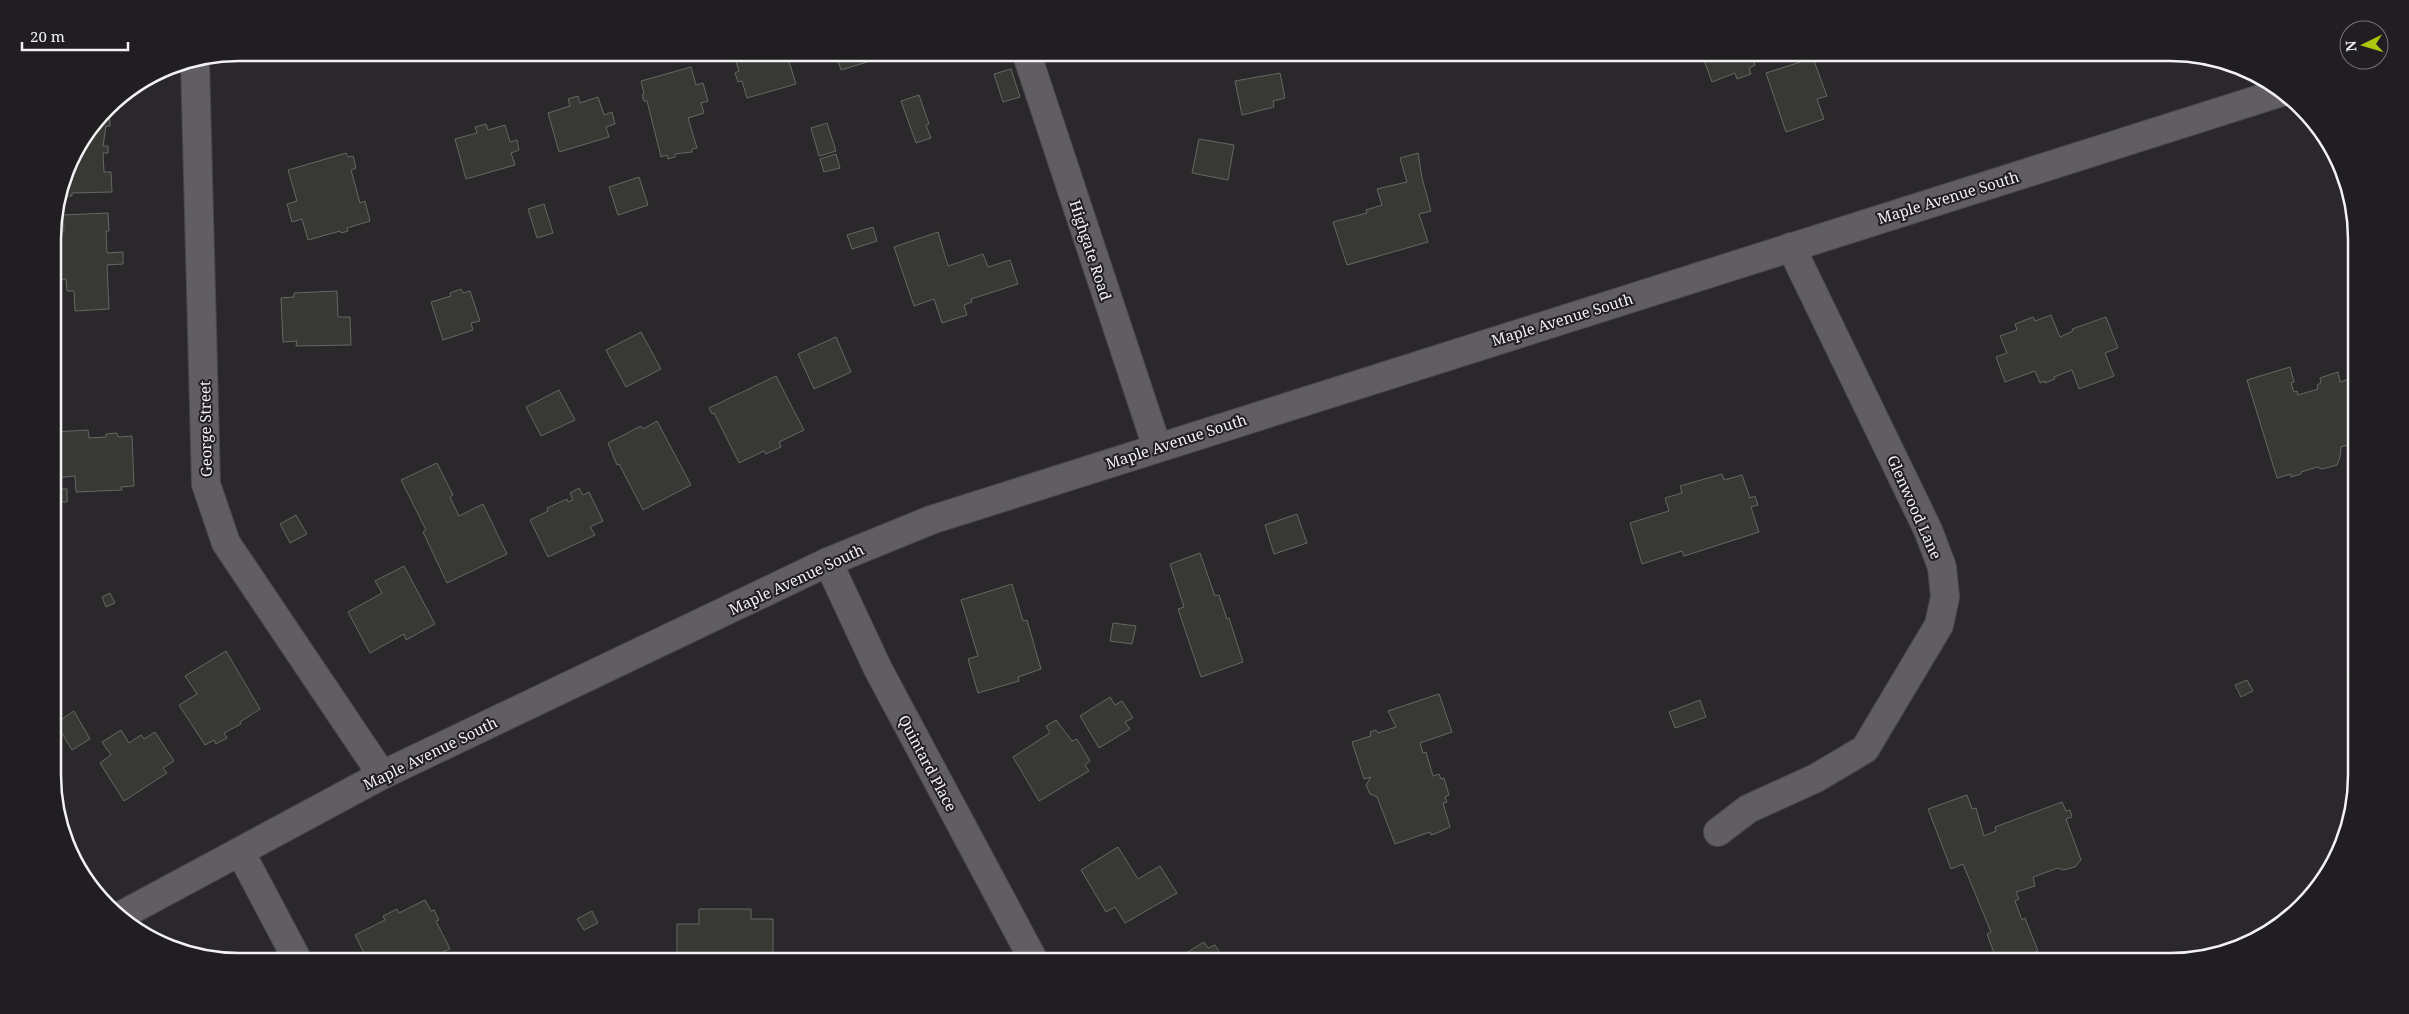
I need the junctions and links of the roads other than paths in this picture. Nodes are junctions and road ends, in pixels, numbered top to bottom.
1 (1029, 61) edge
2 (195, 67) edge
3 (2274, 95) edge
4 (1791, 247) junction
5 (1157, 447) junction
6 (828, 562) junction
7 (382, 775) junction
8 (1718, 832) dead end
9 (241, 853) junction
10 (127, 913) edge
11 (293, 953) edge
12 (1030, 953) edge

1 - 5 street, Highgate Road
2 - 7 street, George Street
3 - 4 street, Maple Avenue South
4 - 5 street, Maple Avenue South
4 - 8 street, Glenwood Lane
5 - 6 street, Maple Avenue South
6 - 7 street, Maple Avenue South
6 - 12 street, Quintard Place
7 - 9 street, Maple Avenue South
9 - 10 street, Maple Avenue South
9 - 11 street

